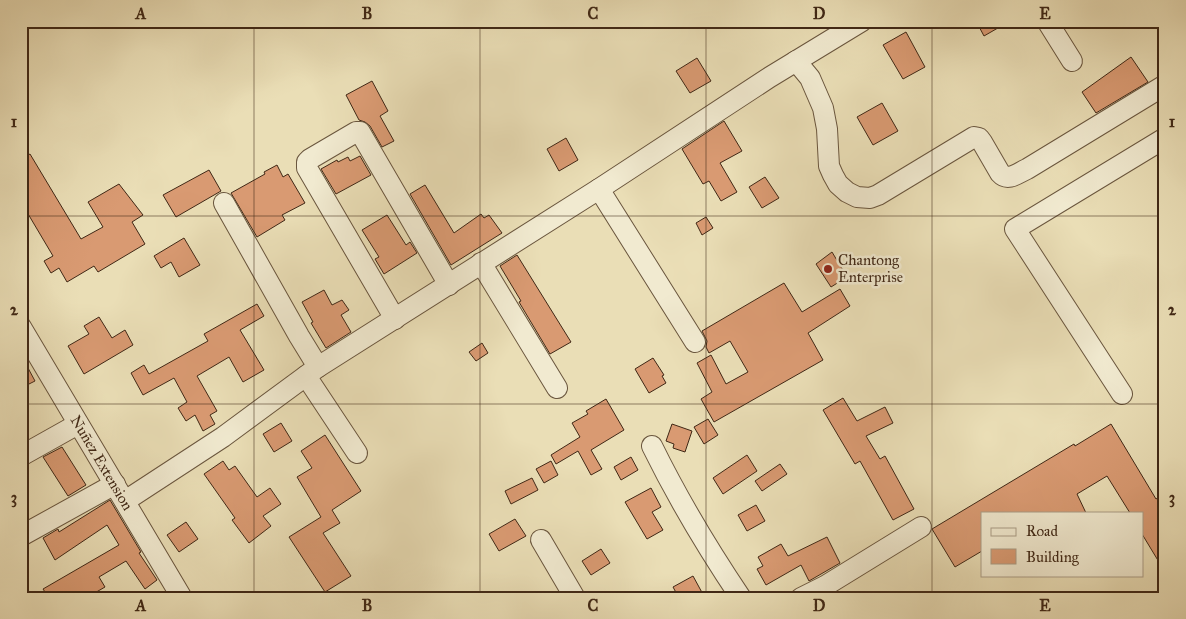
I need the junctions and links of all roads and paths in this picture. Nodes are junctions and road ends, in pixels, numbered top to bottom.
1 (862, 21) edge
2 (1047, 21) edge
3 (796, 61) junction
4 (1072, 62) dead end
5 (1165, 85) edge
6 (1163, 143) edge
7 (599, 189) junction
8 (224, 203) dead end
9 (481, 263) junction
10 (449, 285) junction
11 (395, 319) junction
12 (22, 330) edge
13 (695, 342) dead end
14 (312, 372) junction
15 (557, 388) dead end
16 (1122, 394) dead end
17 (78, 424) junction
18 (652, 446) dead end
19 (357, 453) dead end
20 (21, 456) edge
21 (120, 493) junction
22 (921, 527) dead end
23 (21, 536) edge
24 (541, 540) dead end
25 (182, 598) edge
26 (575, 598) edge
27 (741, 598) edge
28 (801, 598) edge

1 - 3 street
2 - 4 street
3 - 5 street
3 - 7 street
6 - 16 street
7 - 9 street
7 - 13 street
8 - 14 street
9 - 10 street
9 - 15 street
10 - 11 street
10 - 11 street
11 - 14 street
12 - 17 street, Nuñez Extension
14 - 19 street
14 - 21 street
17 - 20 street
17 - 21 street, Nuñez Extension
18 - 27 street
21 - 23 street
21 - 25 street, Nuñez Extension
22 - 28 street
24 - 26 street

